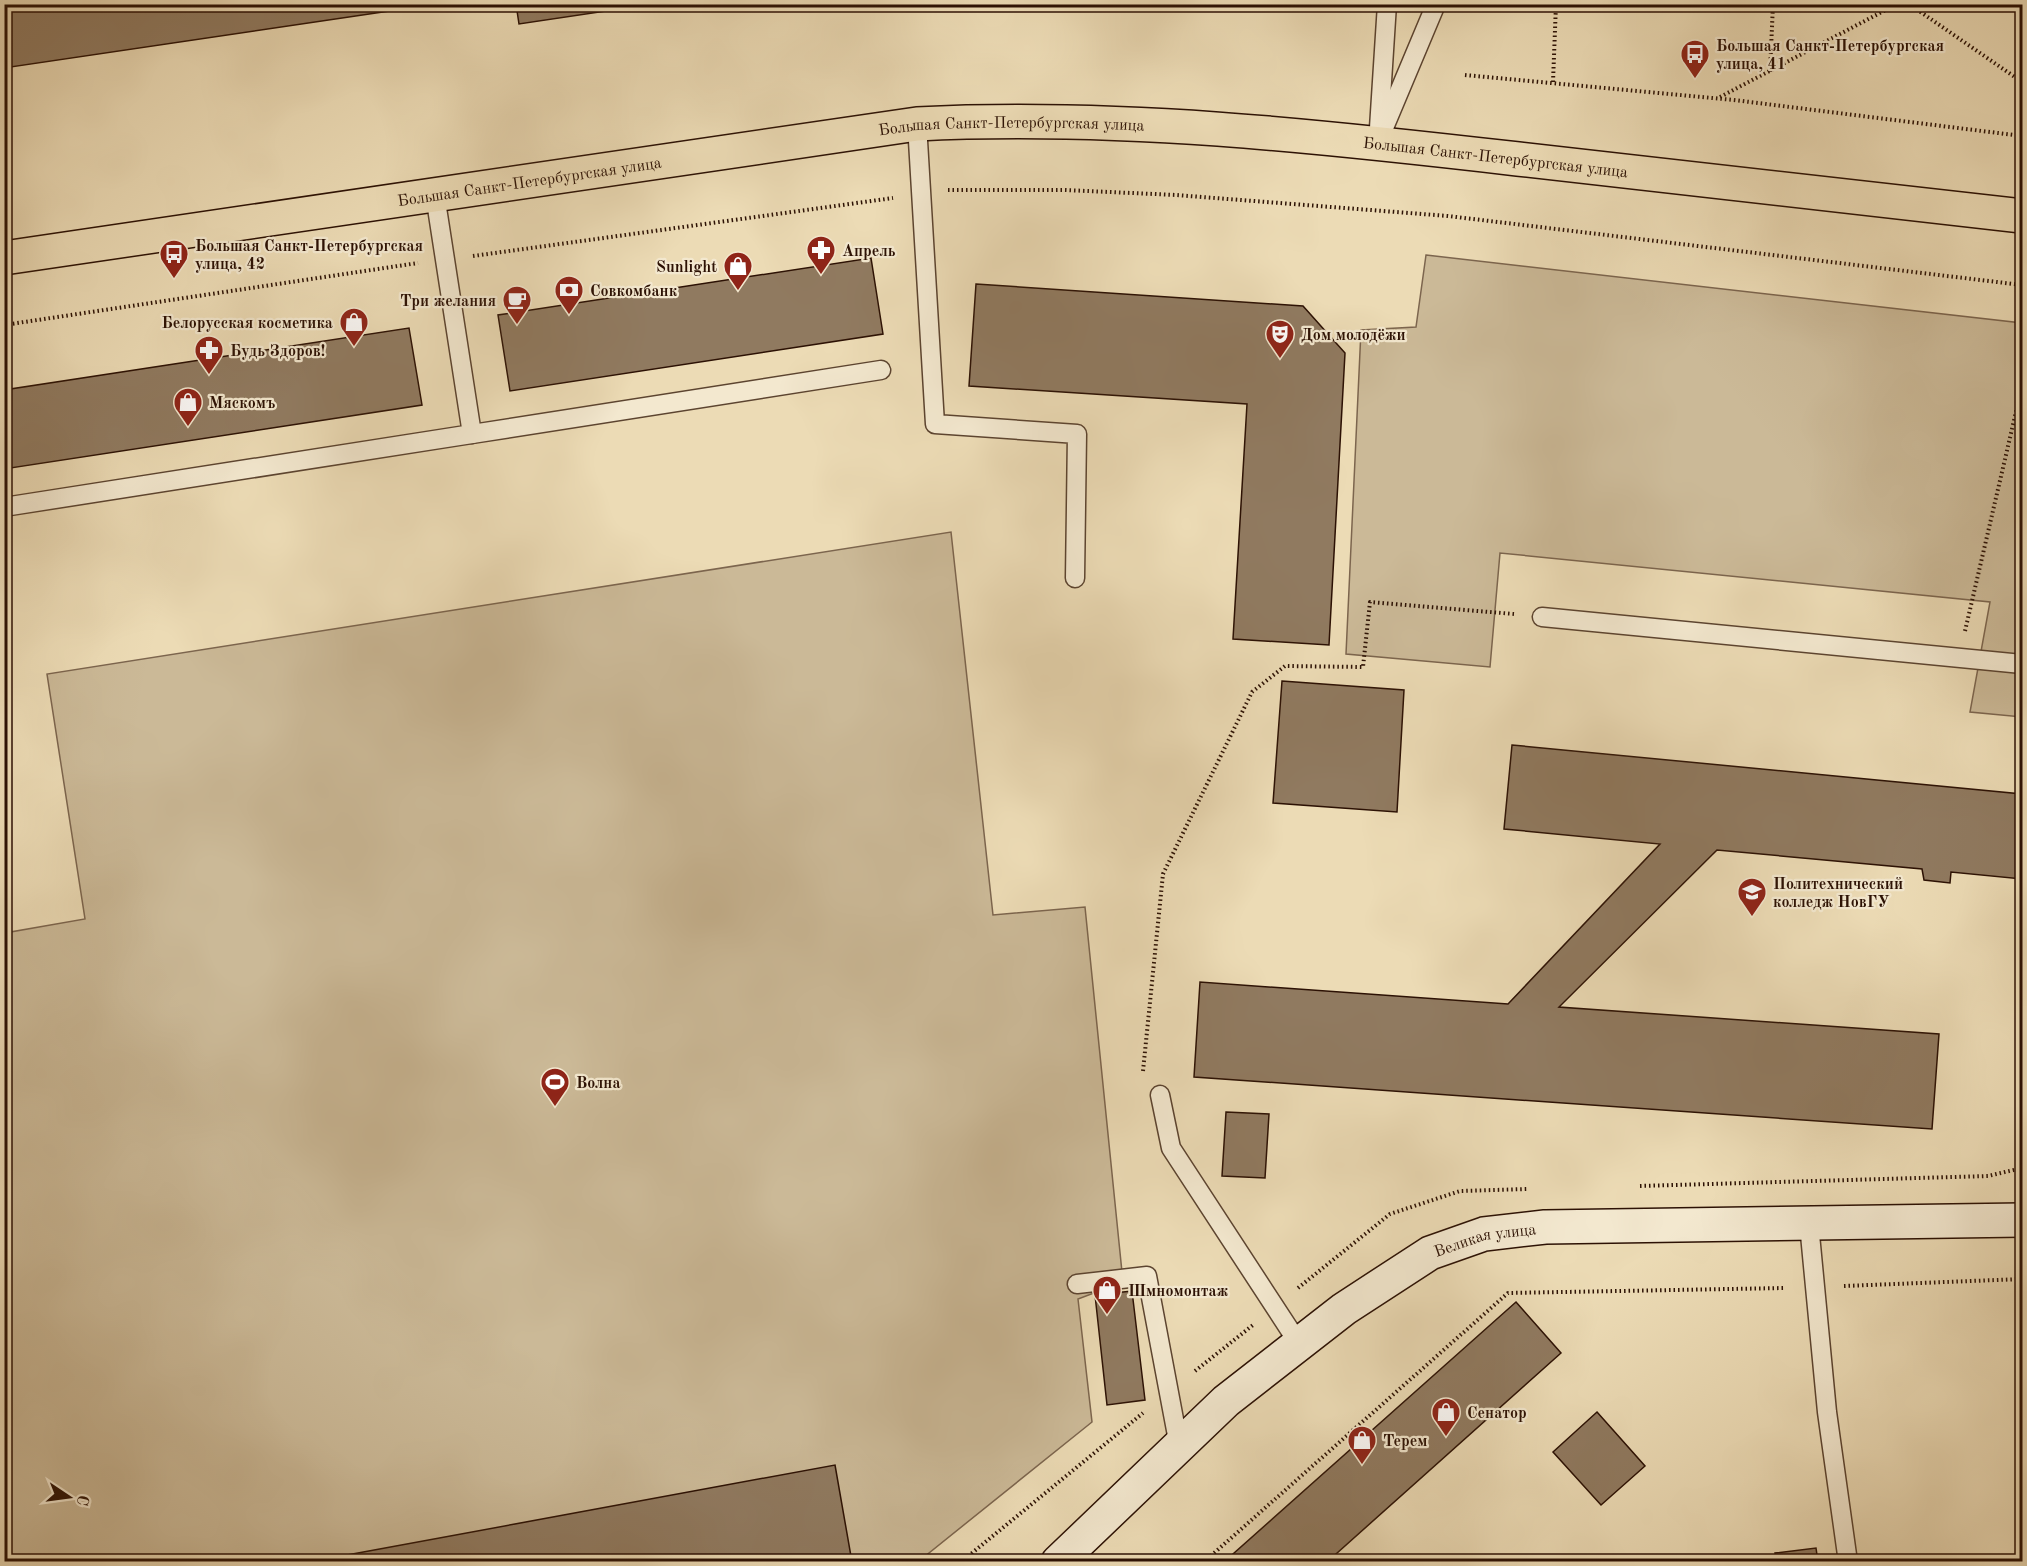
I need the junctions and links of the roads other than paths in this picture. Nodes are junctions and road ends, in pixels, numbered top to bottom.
1 (1387, 4) edge
2 (1436, 4) edge
3 (917, 124) junction
4 (1378, 142) junction
5 (435, 195) junction
6 (2022, 216) edge
7 (4, 258) edge
8 (881, 370) dead end
9 (472, 434) junction
10 (4, 507) edge
11 (1075, 578) dead end
12 (1542, 617) road end
13 (2022, 664) edge
14 (1160, 1095) road end
15 (2022, 1220) edge
16 (1809, 1224) junction
17 (1077, 1284) dead end
18 (1299, 1344) junction
19 (1179, 1446) junction
20 (1058, 1562) edge
21 (1848, 1562) edge

1 - 4 lane
2 - 4 lane
3 - 4 main road, Большая Санкт-Петербургская улица
3 - 5 main road, Большая Санкт-Петербургская улица
3 - 11 lane
4 - 6 main road, Большая Санкт-Петербургская улица
5 - 7 main road, Большая Санкт-Петербургская улица
5 - 9 lane
8 - 9 lane
9 - 10 lane
12 - 13 lane
14 - 18 lane
15 - 16 main road, Великая улица
16 - 18 main road, Великая улица
16 - 21 lane
17 - 19 lane
18 - 19 main road, Великая улица
19 - 20 main road, Великая улица

